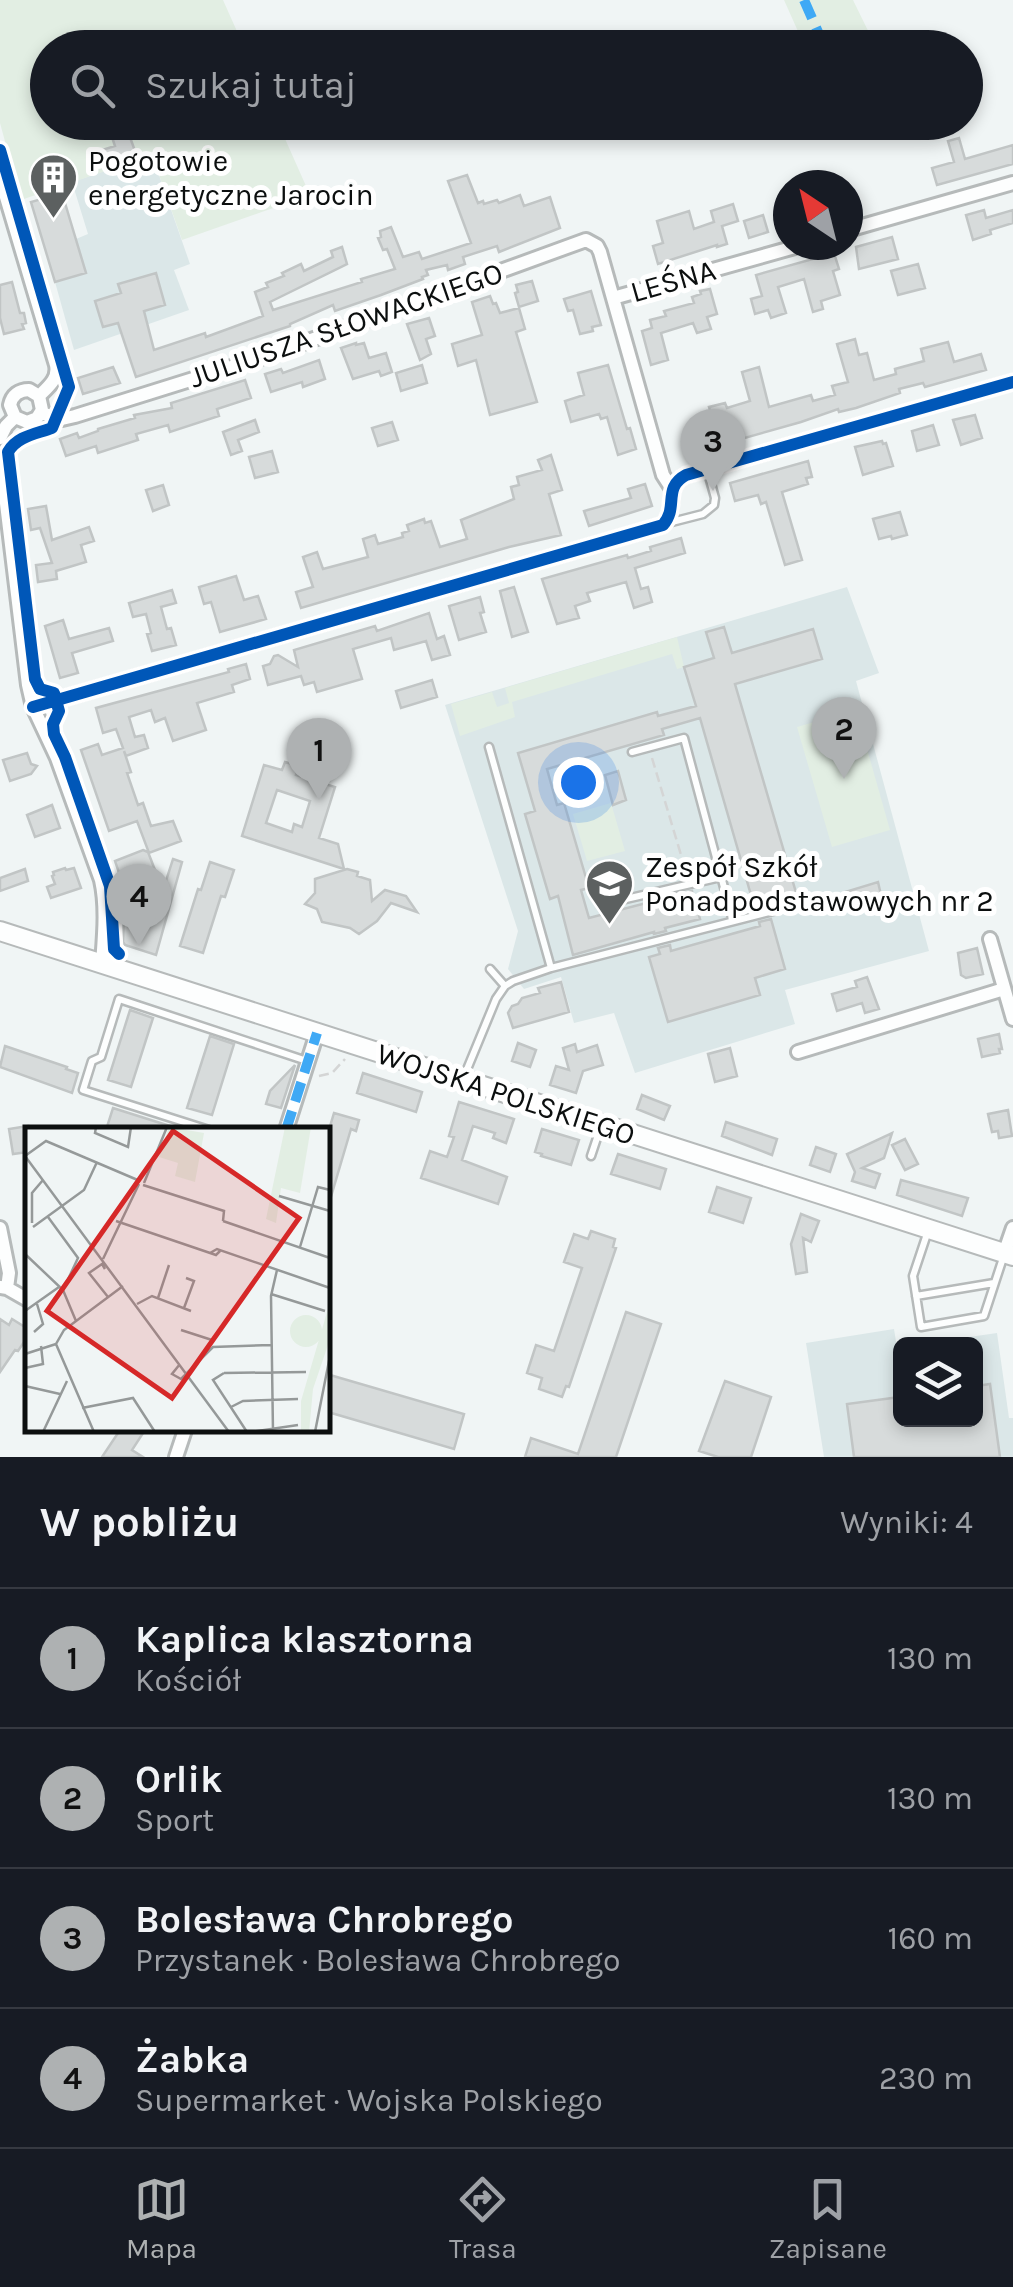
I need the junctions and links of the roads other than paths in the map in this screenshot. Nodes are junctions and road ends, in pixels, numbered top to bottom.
1 (0, 177) edge
2 (1013, 184) edge
3 (863, 227) edge
4 (773, 253) edge
5 (613, 298) junction
6 (1013, 382) edge
7 (39, 396) junction
8 (6, 397) edge
9 (41, 413) junction
10 (15, 417) junction
11 (0, 438) edge
12 (0, 454) edge
13 (707, 469) junction
14 (672, 490) junction
15 (662, 524) junction
16 (33, 707) junction
17 (488, 747) dead end
18 (632, 752) dead end
19 (721, 876) junction
20 (604, 896) dead end
21 (780, 909) dead end
22 (733, 921) junction
23 (0, 931) edge
24 (990, 939) dead end
25 (102, 964) junction
26 (551, 968) junction
27 (490, 969) dead end
28 (505, 986) junction
29 (1004, 989) junction
30 (1013, 1019) edge
31 (317, 1033) junction
32 (798, 1052) dead end
33 (308, 1062) junction
34 (462, 1080) junction
35 (602, 1124) junction
36 (200, 1127) edge
37 (287, 1127) edge
38 (592, 1156) dead end
39 (0, 1228) edge
40 (1013, 1228) edge
41 (928, 1229) junction
42 (1009, 1255) edge
43 (995, 1282) junction
44 (4, 1287) edge
45 (916, 1296) junction
46 (184, 1432) edge
47 (176, 1457) edge

1 - 7 street
2 - 3 street
4 - 5 street, LEŚNA
5 - 9 street, JULIUSZA SŁOWACKIEGO
5 - 14 street
6 - 13 street
7 - 8 street
7 - 9 street
8 - 10 street
9 - 10 street
10 - 11 street
12 - 16 street
13 - 14 street
13 - 15 lane
14 - 15 street
15 - 16 street
16 - 25 street
17 - 26 lane
18 - 19 lane
19 - 20 lane
19 - 22 lane
21 - 22 lane
22 - 26 lane
23 - 25 main road, WOJSKA POLSKIEGO
24 - 29 street
25 - 31 main road, WOJSKA POLSKIEGO
26 - 28 lane
27 - 28 lane
28 - 34 lane
29 - 30 street
29 - 32 street
31 - 33 street
31 - 34 main road, WOJSKA POLSKIEGO
33 - 36 lane
33 - 37 street
34 - 35 main road, WOJSKA POLSKIEGO
35 - 38 lane
35 - 41 main road, WOJSKA POLSKIEGO
39 - 44 street
40 - 42 street
41 - 42 main road, WOJSKA POLSKIEGO
41 - 45 lane
42 - 43 lane
43 - 45 lane
43 - 45 lane
46 - 47 street

